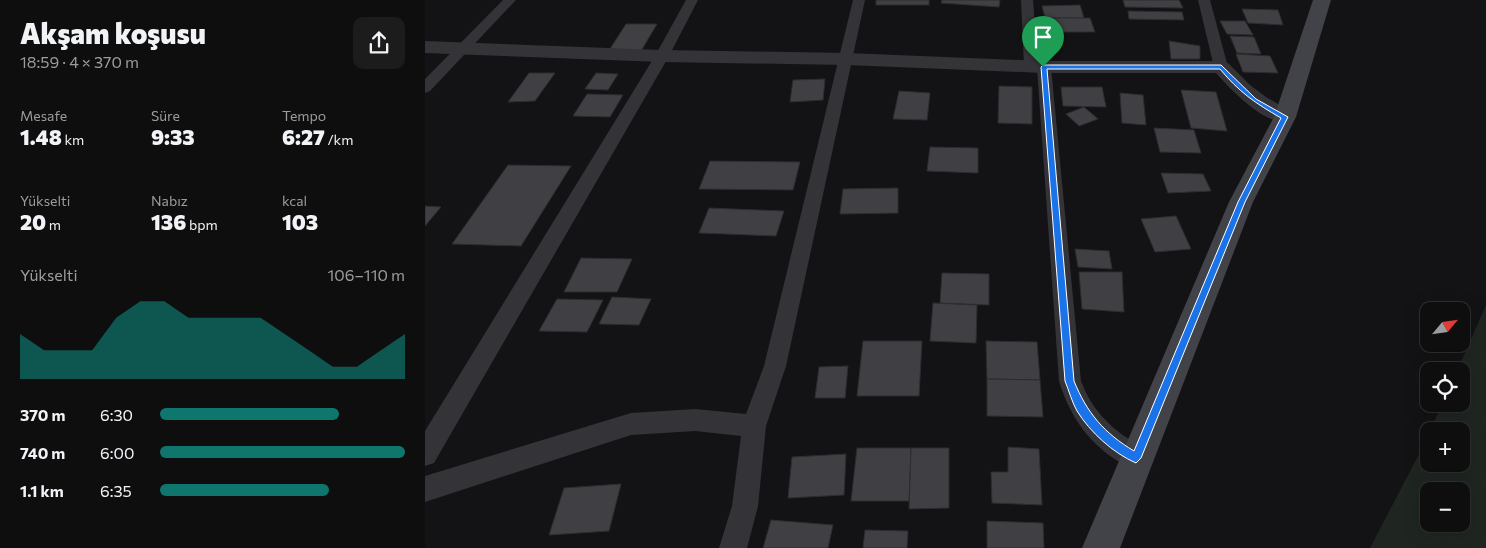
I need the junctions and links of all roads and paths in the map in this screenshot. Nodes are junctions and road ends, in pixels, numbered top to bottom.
1 (510, 0) edge
2 (692, 0) edge
3 (859, 0) edge
4 (1027, 0) edge
5 (1204, 0) edge
6 (1322, 0) edge
7 (425, 46) edge
8 (462, 48) junction
9 (662, 56) junction
10 (847, 59) junction
11 (1037, 67) junction
12 (1221, 67) junction
13 (425, 88) edge
14 (1285, 117) junction
15 (755, 426) junction
16 (425, 454) edge
17 (1136, 458) junction
18 (425, 489) edge
19 (733, 548) edge
20 (1101, 548) edge

1 - 8 street
2 - 9 street
3 - 10 street
4 - 11 street
5 - 12 street
6 - 14 main road
7 - 8 street
8 - 9 street
8 - 13 street
9 - 10 street
9 - 16 street
10 - 11 street
10 - 15 street
11 - 12 street
11 - 17 street
12 - 14 street
14 - 17 main road
15 - 18 street
15 - 19 street
17 - 20 main road

